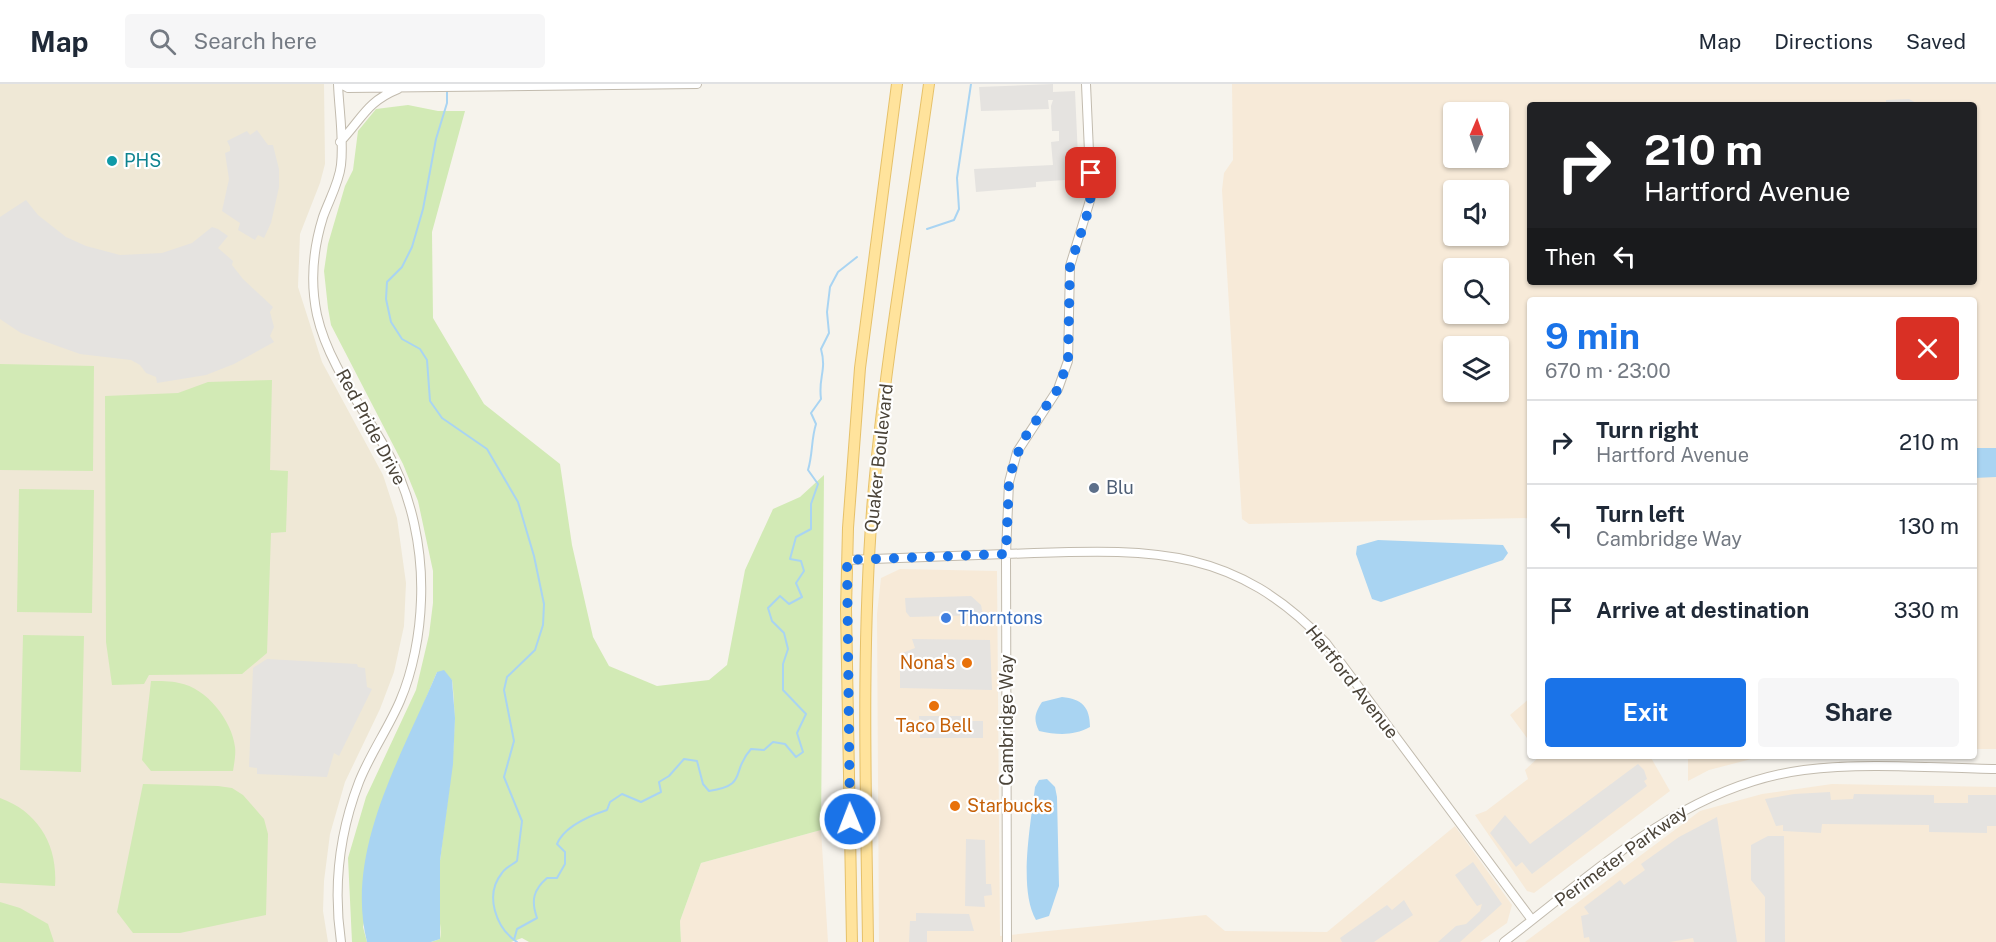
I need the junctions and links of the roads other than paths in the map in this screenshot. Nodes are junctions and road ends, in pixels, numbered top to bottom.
1 (340, 84) edge
2 (697, 84) edge
3 (897, 84) edge
4 (929, 84) edge
5 (1086, 84) edge
6 (400, 89) junction
7 (340, 142) junction
8 (1006, 554) junction
9 (869, 559) junction
10 (847, 560) junction
11 (1996, 769) edge
12 (1532, 920) junction
13 (341, 942) edge
14 (852, 942) edge
15 (868, 942) edge
16 (1007, 942) edge
17 (1504, 942) edge

1 - 6 street
1 - 7 street, Red Pride Drive
2 - 6 street
3 - 10 main road, Quaker Boulevard
4 - 9 main road, Quaker Boulevard
5 - 8 street, Cambridge Way
6 - 7 street
7 - 13 street, Red Pride Drive
8 - 9 street, Hartford Avenue
8 - 12 street, Hartford Avenue
8 - 16 street, Cambridge Way
9 - 10 street, Hartford Avenue
9 - 15 main road, Quaker Boulevard
10 - 14 main road, Quaker Boulevard
11 - 12 street, Perimeter Parkway
12 - 17 street, Perimeter Parkway

